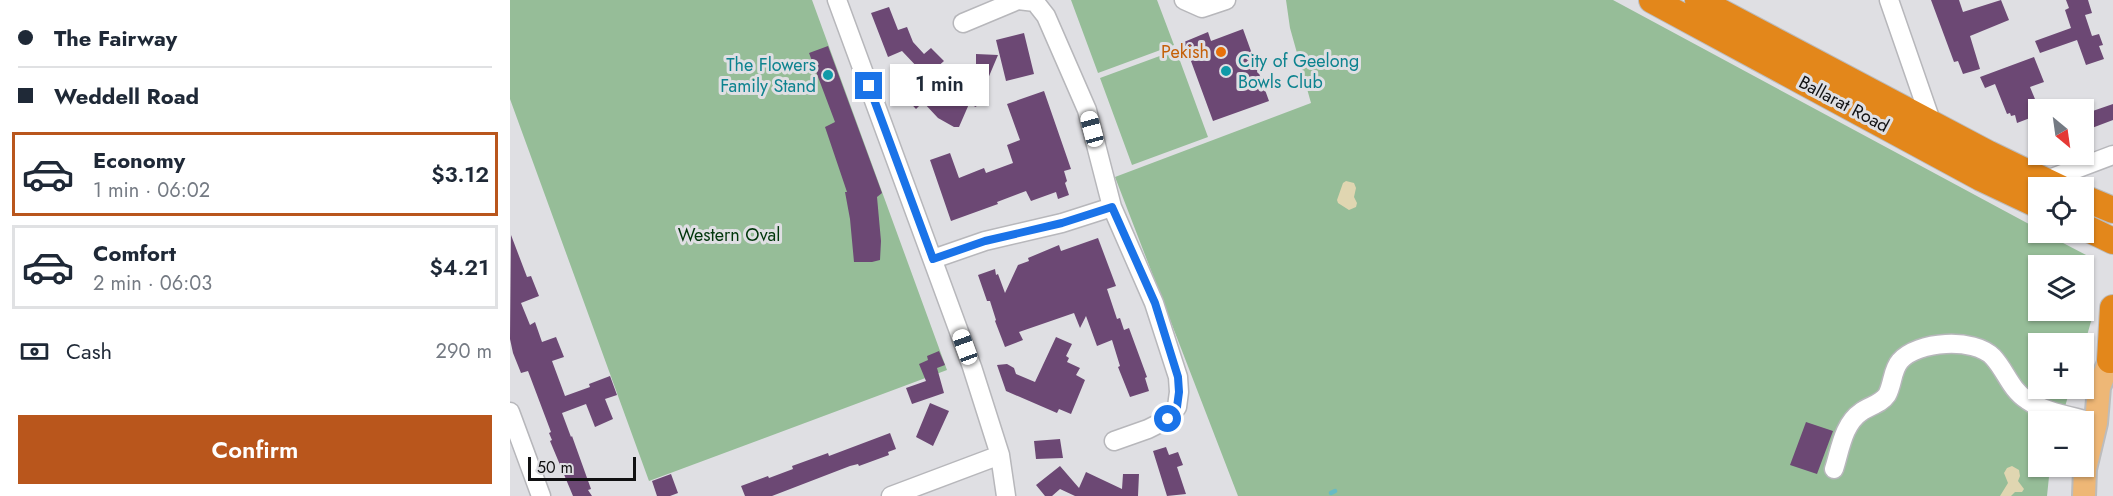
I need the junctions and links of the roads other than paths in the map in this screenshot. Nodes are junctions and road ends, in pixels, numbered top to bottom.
1 (837, 0) edge
2 (1184, 0) edge
3 (1226, 0) edge
4 (1652, 0) edge
5 (1698, 0) edge
6 (1889, 0) edge
7 (963, 23) dead end
8 (1932, 124) junction
9 (2113, 155) edge
10 (2037, 177) edge
11 (2067, 177) edge
12 (2028, 200) edge
13 (2094, 202) edge
14 (1112, 207) junction
15 (2113, 210) edge
16 (2094, 234) edge
17 (2111, 245) edge
18 (933, 259) junction
19 (2113, 308) edge
20 (2112, 357) edge
21 (2113, 400) edge
22 (510, 412) edge
23 (2096, 423) junction
24 (1114, 441) dead end
25 (1000, 455) junction
26 (1834, 470) dead end
27 (541, 496) edge
28 (891, 496) edge
29 (1006, 496) edge
30 (2084, 496) edge

1 - 18 street
2 - 3 street
4 - 12 highway, Ballarat Road
5 - 8 highway, Ballarat Road
6 - 8 street
7 - 14 street
8 - 10 highway, Ballarat Road
9 - 11 street
13 - 15 highway
14 - 18 street
14 - 24 street
16 - 17 highway
18 - 25 street
19 - 20 highway
20 - 23 main road
21 - 23 main road
22 - 27 street
23 - 26 street
23 - 30 main road
25 - 28 street
25 - 29 street

